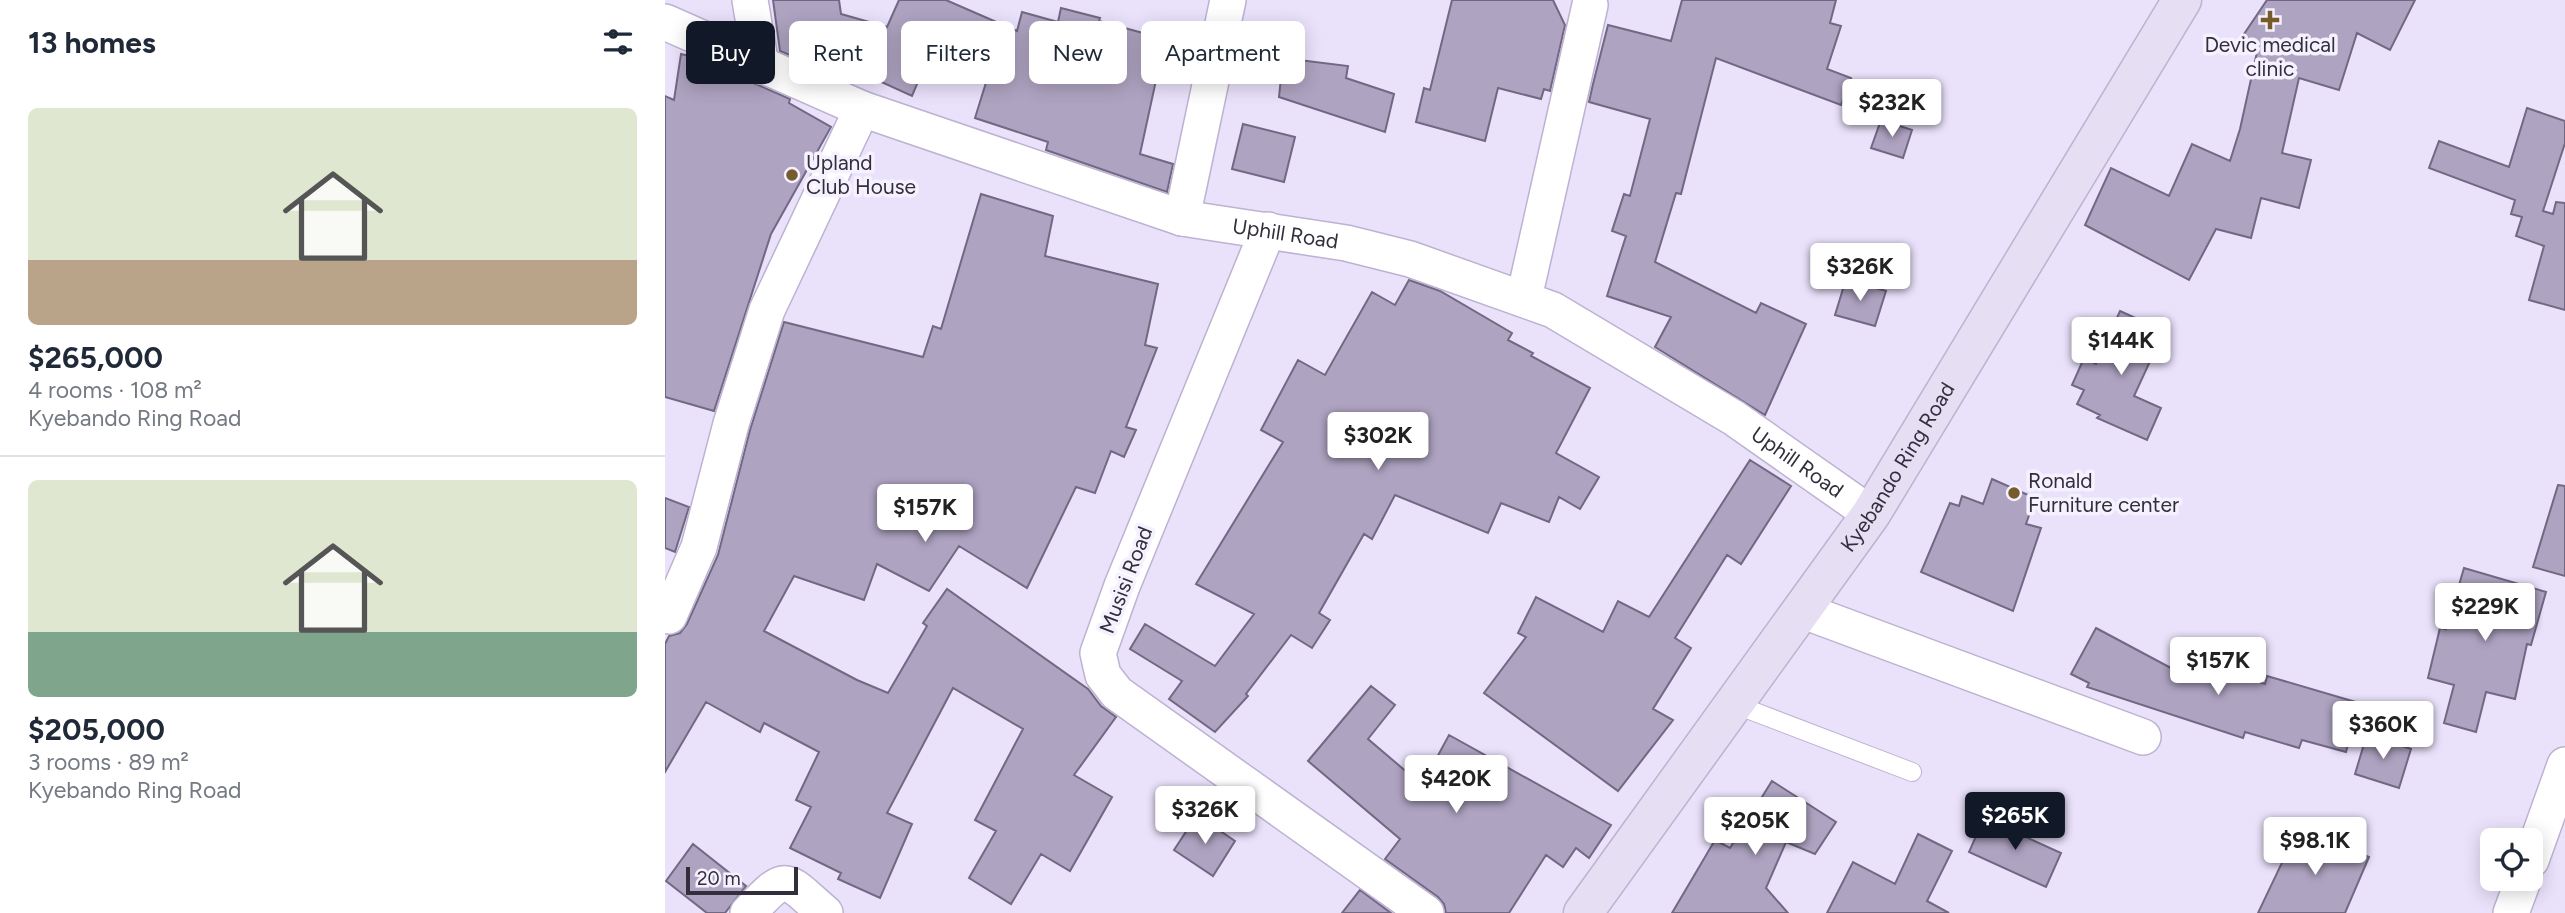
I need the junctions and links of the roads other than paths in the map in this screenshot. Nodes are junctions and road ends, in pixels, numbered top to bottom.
1 (750, 0) edge
2 (1228, 0) edge
3 (2182, 0) edge
4 (1590, 5) dead end
5 (754, 21) edge
6 (665, 22) edge
7 (686, 32) edge
8 (775, 72) edge
9 (862, 109) junction
10 (1182, 218) junction
11 (1268, 230) junction
12 (1524, 298) junction
13 (1871, 514) junction
14 (1801, 610) junction
15 (669, 616) dead end
16 (1734, 704) junction
17 (2143, 737) dead end
18 (2565, 765) edge
19 (1912, 772) dead end
20 (2542, 828) edge
21 (2519, 891) edge
22 (748, 913) edge
23 (825, 913) edge
24 (1426, 913) edge
25 (1583, 913) edge
26 (2511, 913) edge

1 - 5 street
2 - 10 street
3 - 13 street, Kyebando Ring Road
4 - 12 street
6 - 7 street, Uphill Road
8 - 9 street, Uphill Road
9 - 10 street, Uphill Road
9 - 15 street
10 - 11 street, Uphill Road
11 - 12 street, Uphill Road
11 - 24 street, Musisi Road
12 - 13 street, Uphill Road
13 - 14 street, Kyebando Ring Road
14 - 16 street, Kyebando Ring Road
14 - 17 street
16 - 19 lane
16 - 25 street, Kyebando Ring Road
18 - 20 street
21 - 26 street
22 - 23 street

